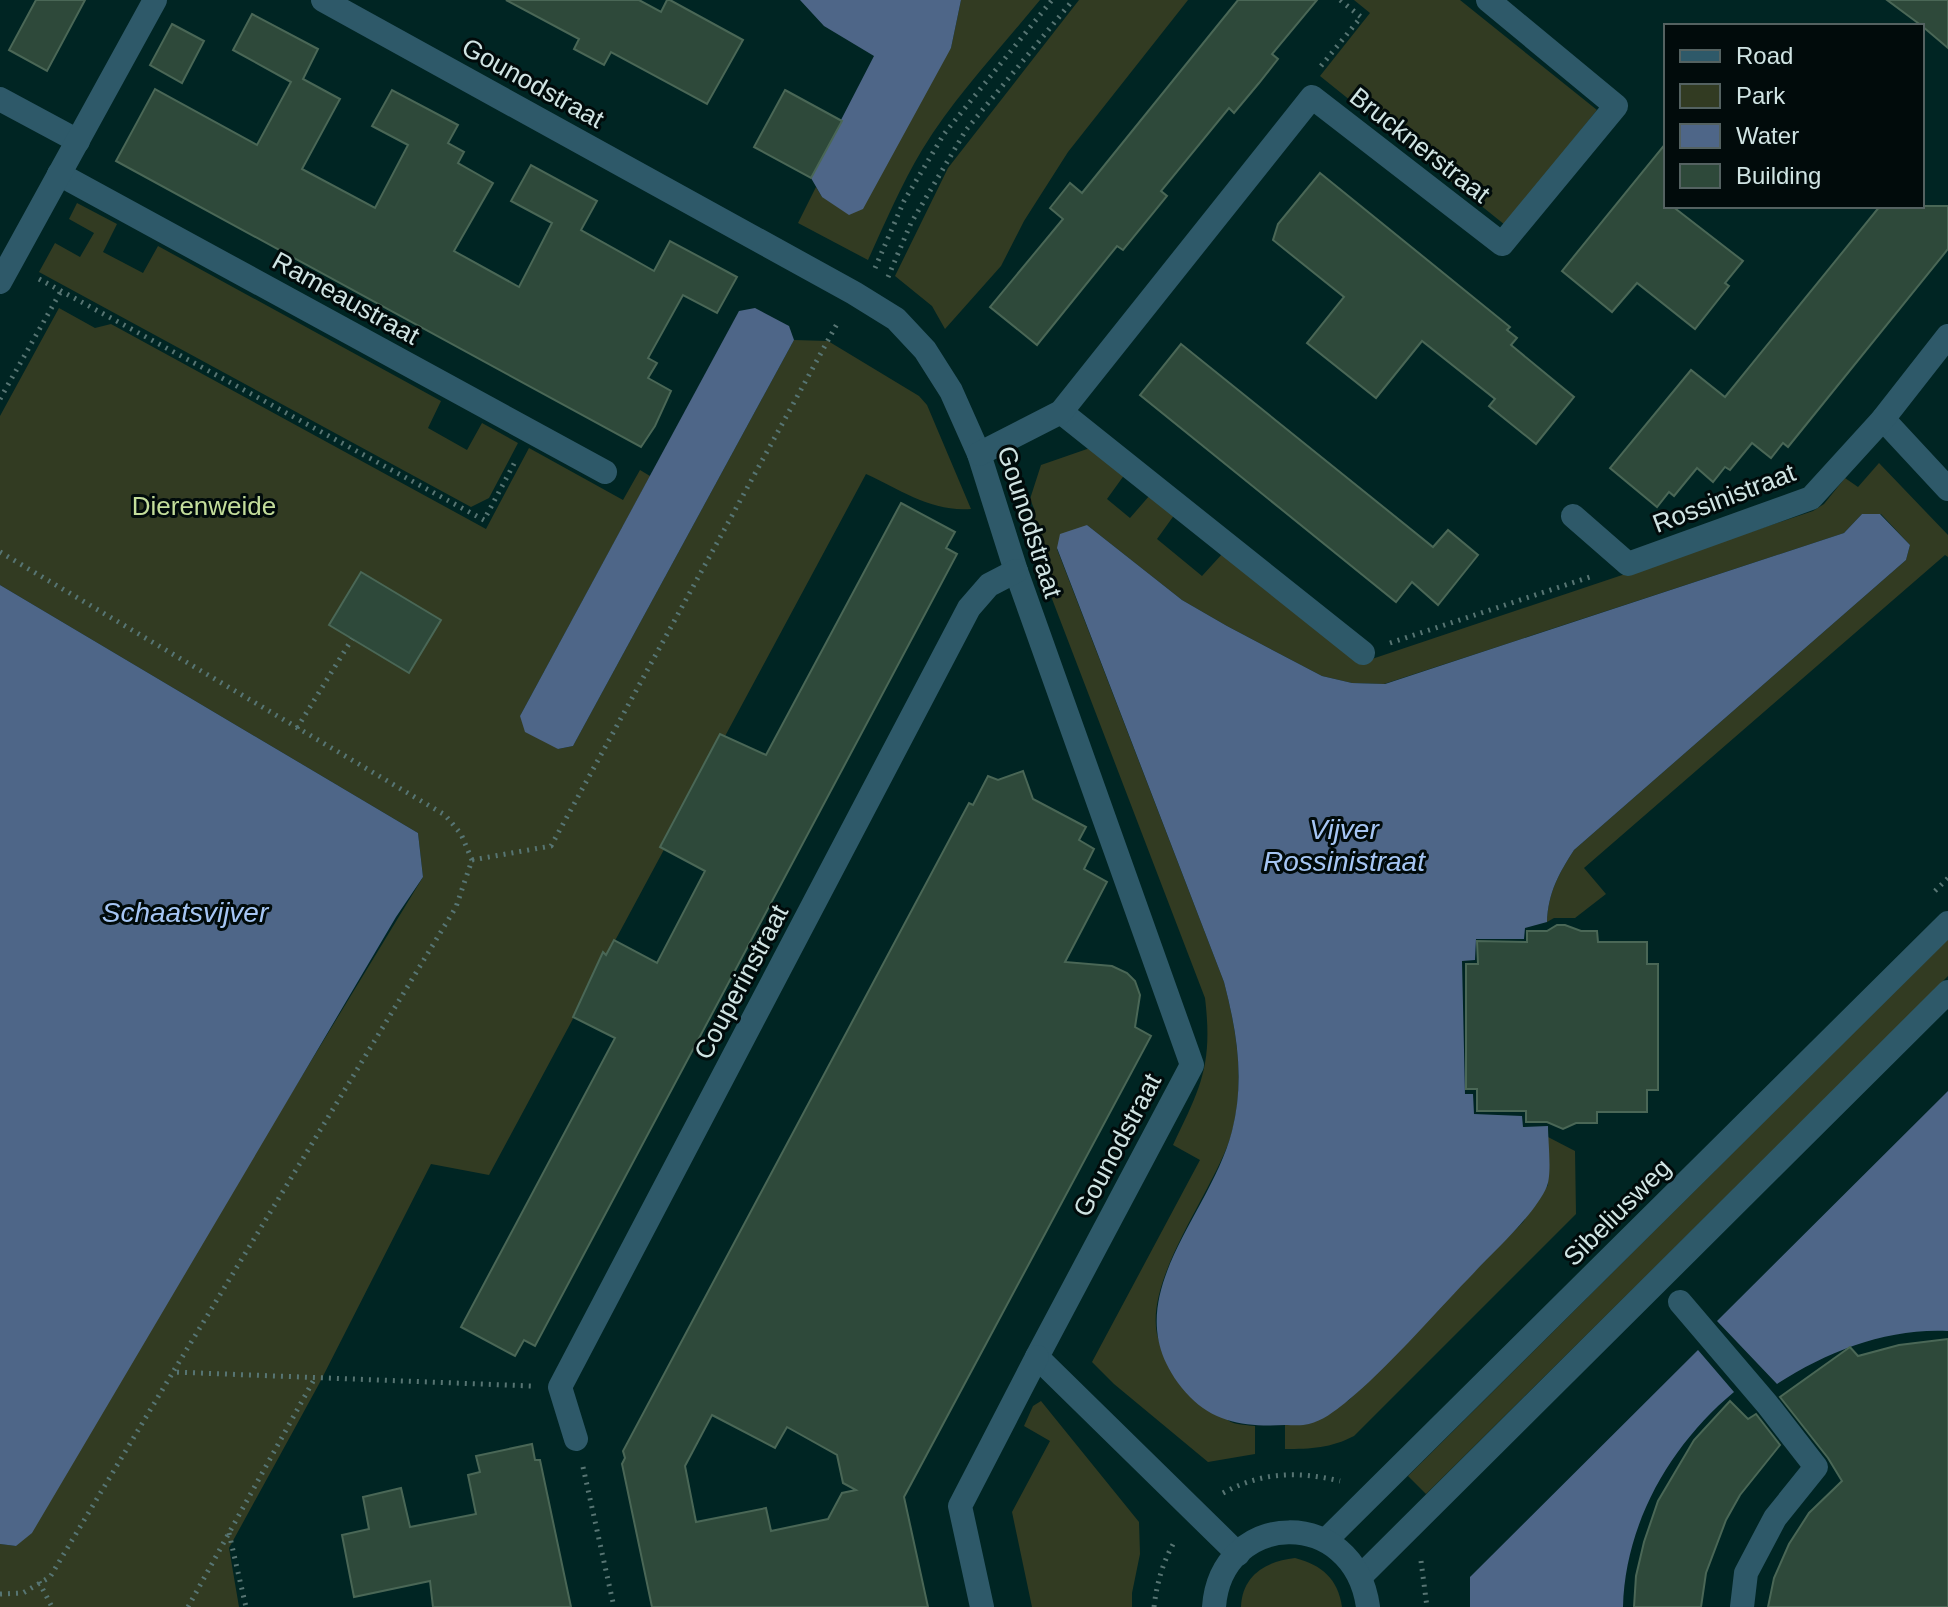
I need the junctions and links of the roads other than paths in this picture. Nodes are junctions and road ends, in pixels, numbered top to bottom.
1 (155, 0) edge
2 (323, 0) edge
3 (1488, 0) edge
4 (0, 99) edge
5 (78, 141) junction
6 (59, 174) junction
7 (5, 273) edge
8 (1948, 336) edge
9 (1061, 412) junction
10 (1883, 419) junction
11 (979, 454) junction
12 (605, 472) dead end
13 (1948, 489) edge
14 (1573, 516) dead end
15 (1016, 571) junction
16 (1363, 653) road end
17 (1948, 923) edge
18 (1948, 992) edge
19 (1680, 1302) dead end
20 (1037, 1357) junction
21 (576, 1439) road end
22 (1326, 1540) junction
23 (1238, 1554) junction
24 (1360, 1577) junction
25 (982, 1607) edge
26 (1214, 1607) edge
27 (1368, 1607) edge
28 (1742, 1607) edge

1 - 5 street
2 - 11 street, Gounodstraat
3 - 9 street, Brucknerstraat
4 - 5 street
5 - 6 street
6 - 7 street
6 - 12 street, Rameaustraat
8 - 10 street, Rossinistraat
9 - 11 street, Brucknerstraat
9 - 16 street
10 - 13 street
10 - 14 street, Rossinistraat
11 - 15 street, Gounodstraat
15 - 20 street, Gounodstraat
15 - 21 street, Couperinstraat
17 - 22 street, Sibeliusweg
18 - 24 street
19 - 28 street
20 - 23 street
20 - 25 street, Gounodstraat
22 - 23 street
22 - 24 street
23 - 26 street
24 - 27 street

